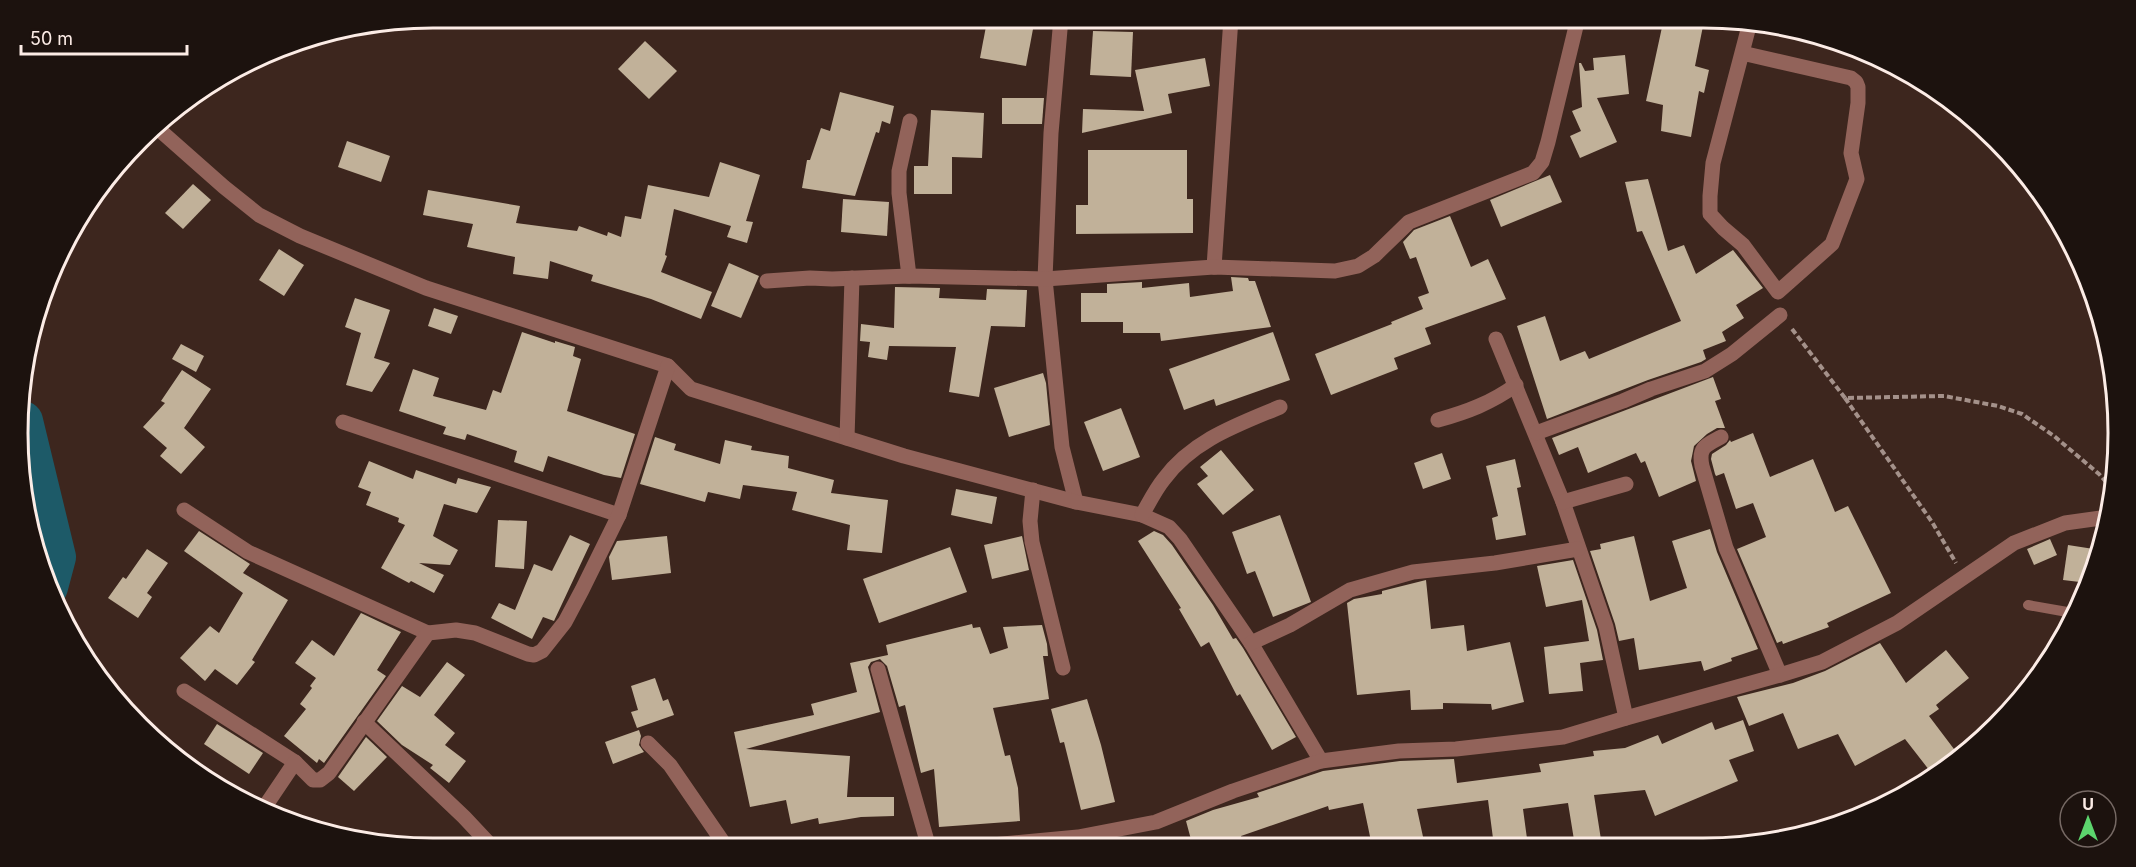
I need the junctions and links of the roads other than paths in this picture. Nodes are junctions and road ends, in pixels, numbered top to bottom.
1 (1059, 28) edge
2 (1230, 28) edge
3 (1576, 28) edge
4 (1748, 31) edge
5 (1742, 53) junction
6 (910, 121) dead end
7 (162, 132) edge
8 (1214, 267) junction
9 (909, 276) junction
10 (852, 278) junction
11 (1045, 279) junction
12 (767, 281) dead end
13 (1780, 315) road end
14 (1496, 339) dead end
15 (668, 366) junction
16 (1516, 385) junction
17 (1280, 407) dead end
18 (1438, 420) dead end
19 (343, 422) dead end
20 (1536, 433) junction
21 (1721, 437) dead end
22 (847, 438) junction
23 (1626, 484) dead end
24 (1033, 490) junction
25 (1076, 502) junction
26 (1563, 502) junction
27 (184, 510) dead end
28 (619, 515) junction
29 (1142, 515) junction
30 (2099, 518) edge
31 (1578, 549) junction
32 (2028, 605) dead end
33 (2067, 612) edge
34 (428, 633) junction
35 (1251, 643) junction
36 (1063, 668) dead end
37 (878, 669) dead end
38 (1780, 675) junction
39 (184, 691) dead end
40 (1626, 717) junction
41 (364, 722) junction
42 (648, 743) dead end
43 (1321, 761) junction
44 (295, 762) junction
45 (267, 803) edge
46 (484, 838) edge
47 (720, 838) edge
48 (926, 838) edge
49 (1067, 838) edge

1 - 11 street
2 - 8 street
3 - 8 street
4 - 5 street
5 - 5 street
6 - 9 street
7 - 15 street
8 - 11 street
9 - 10 street
9 - 11 street
10 - 12 street
10 - 22 street
11 - 25 street
13 - 20 street
14 - 16 street
15 - 22 street
15 - 28 street
16 - 18 street
16 - 20 street
17 - 29 street
19 - 28 street
20 - 26 street
21 - 38 street
22 - 24 street
23 - 26 street
24 - 25 street
24 - 36 street
25 - 29 street
26 - 31 street
27 - 34 street
28 - 34 street
29 - 35 street
30 - 38 street
31 - 35 street
31 - 40 street
32 - 33 lane
34 - 41 street
35 - 43 street
37 - 48 street
38 - 40 street
39 - 44 street
40 - 43 street
41 - 44 street
41 - 46 street
42 - 47 street
43 - 49 street
44 - 45 street

